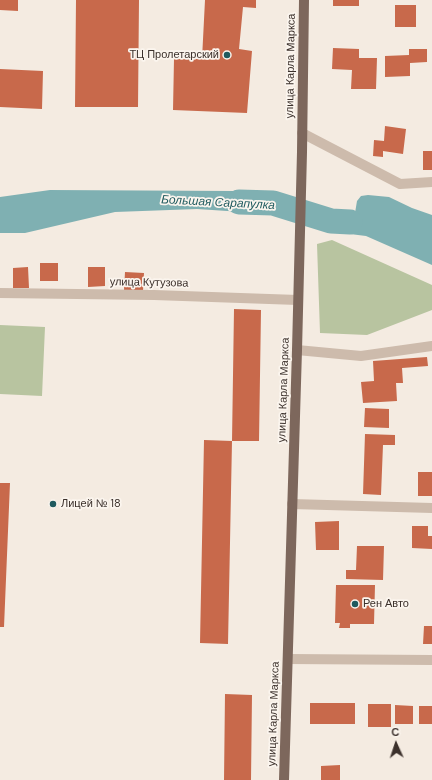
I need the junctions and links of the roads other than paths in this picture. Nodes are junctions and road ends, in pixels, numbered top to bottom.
1 (304, 0) edge
2 (302, 133) junction
3 (432, 182) edge
4 (0, 293) edge
5 (298, 300) junction
6 (432, 346) edge
7 (297, 350) junction
8 (292, 504) junction
9 (432, 508) edge
10 (288, 659) junction
11 (432, 660) edge
12 (284, 780) edge

1 - 2 main road, улица Карла Маркса
2 - 3 street
2 - 5 main road, улица Карла Маркса
4 - 5 street, улица Кутузова
5 - 7 main road, улица Карла Маркса
6 - 7 street
7 - 8 main road, улица Карла Маркса
8 - 9 street
8 - 10 main road, улица Карла Маркса
10 - 11 street
10 - 12 main road, улица Карла Маркса

